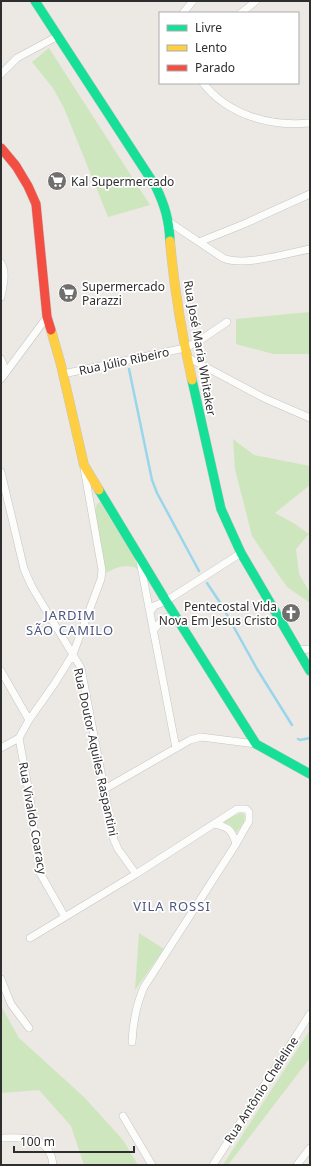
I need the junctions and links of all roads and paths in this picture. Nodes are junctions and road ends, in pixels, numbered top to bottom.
1 (35, 1) edge
2 (193, 1) edge
3 (256, 1) edge
4 (184, 12) edge
5 (242, 12) edge
6 (58, 36) junction
7 (1, 74) edge
8 (204, 84) edge
9 (310, 122) edge
10 (2, 150) edge
11 (310, 194) edge
12 (169, 222) junction
13 (199, 242) junction
14 (310, 249) edge
15 (1, 263) edge
16 (1, 297) edge
17 (47, 317) junction
18 (227, 322) dead end
19 (185, 348) junction
20 (187, 357) junction
21 (1, 359) edge
22 (6, 372) junction
23 (63, 374) junction
24 (1, 379) edge
25 (310, 418) edge
26 (84, 465) junction
27 (1, 472) edge
28 (99, 491) junction
29 (89, 501) junction
30 (241, 554) junction
31 (139, 556) junction
32 (166, 601) junction
33 (150, 612) junction
34 (177, 619) junction
35 (153, 631) junction
36 (310, 649) edge
37 (297, 650) junction
38 (73, 654) junction
39 (1, 670) edge
40 (310, 670) edge
41 (29, 720) junction
42 (19, 738) junction
43 (256, 744) junction
44 (1, 748) edge
45 (176, 748) junction
46 (310, 774) edge
47 (104, 790) junction
48 (214, 824) junction
49 (236, 844) junction
50 (136, 874) junction
51 (65, 917) junction
52 (30, 938) dead end
53 (1, 979) edge
54 (310, 1014) edge
55 (29, 1028) dead end
56 (132, 1042) dead end
57 (123, 1116) dead end
58 (1, 1138) edge
59 (310, 1148) edge
60 (53, 1165) edge
61 (152, 1165) edge
62 (213, 1165) edge
63 (297, 1165) edge

1 - 6 street, Rua José Maria Whitaker
2 - 4 street
3 - 5 street
6 - 7 street
6 - 12 street, Rua José Maria Whitaker
8 - 9 street
10 - 17 street
11 - 13 street
12 - 13 street
12 - 19 street, Rua José Maria Whitaker
13 - 14 street
15 - 16 street
17 - 22 street
17 - 23 street
18 - 19 street, Rua Júlio Ribeiro
19 - 20 street, Rua José Maria Whitaker
19 - 23 street, Rua Júlio Ribeiro
20 - 25 street
20 - 30 street, Rua José Maria Whitaker
21 - 22 street
22 - 24 street
23 - 26 street
26 - 28 street
26 - 29 street
27 - 38 street, Rua Doutor Aquiles Raspantini
28 - 29 street
28 - 31 street
29 - 38 street
30 - 32 street
30 - 37 street, Rua José Maria Whitaker
31 - 32 street
31 - 33 street
32 - 33 street
32 - 34 street
33 - 35 street
34 - 35 street
34 - 43 street
35 - 45 street
36 - 37 street
37 - 40 street, Rua José Maria Whitaker
38 - 41 street
38 - 47 street, Rua Doutor Aquiles Raspantini
39 - 41 street
41 - 42 street
42 - 44 street
42 - 51 street, Rua Vivaldo Coaracy
43 - 45 street
43 - 46 street
45 - 47 street
47 - 50 street, Rua Doutor Aquiles Raspantini
48 - 49 street
48 - 49 street
48 - 50 street
49 - 56 street
50 - 51 street
51 - 52 street
53 - 55 street
54 - 62 street, Rua Antônio Cheleline
57 - 61 street
58 - 60 street
59 - 63 street

